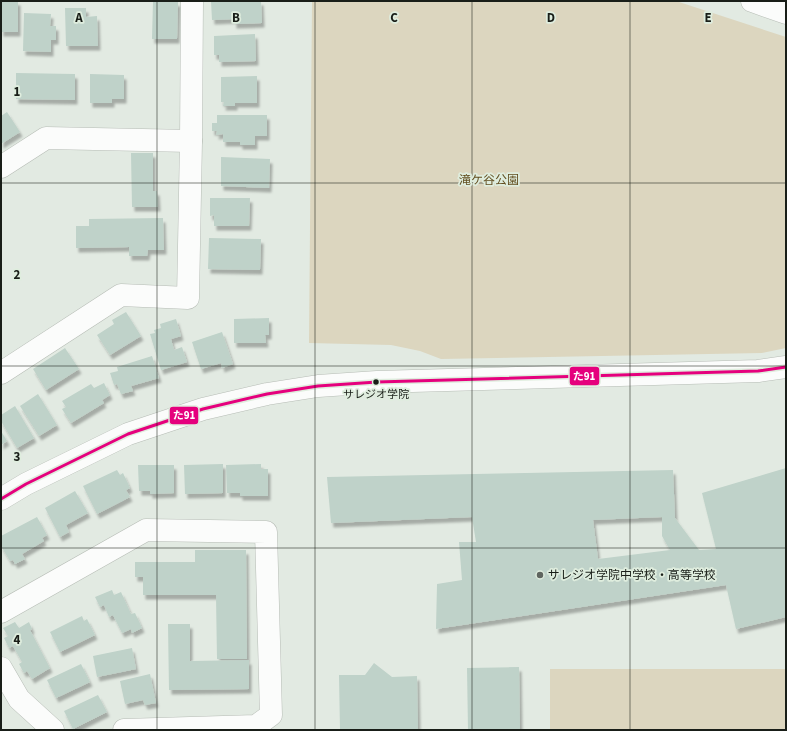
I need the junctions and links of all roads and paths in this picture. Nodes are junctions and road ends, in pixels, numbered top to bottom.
1 (192, 1) edge
2 (752, 1) edge
3 (786, 13) edge
4 (191, 141) junction
5 (1, 167) edge
6 (786, 367) edge
7 (1, 374) edge
8 (1, 499) edge
9 (1, 612) edge
10 (1, 668) edge
11 (53, 730) edge
12 (124, 730) edge

1 - 4 street
2 - 3 street
4 - 5 street
4 - 7 street
6 - 8 street
9 - 12 street
10 - 11 street

